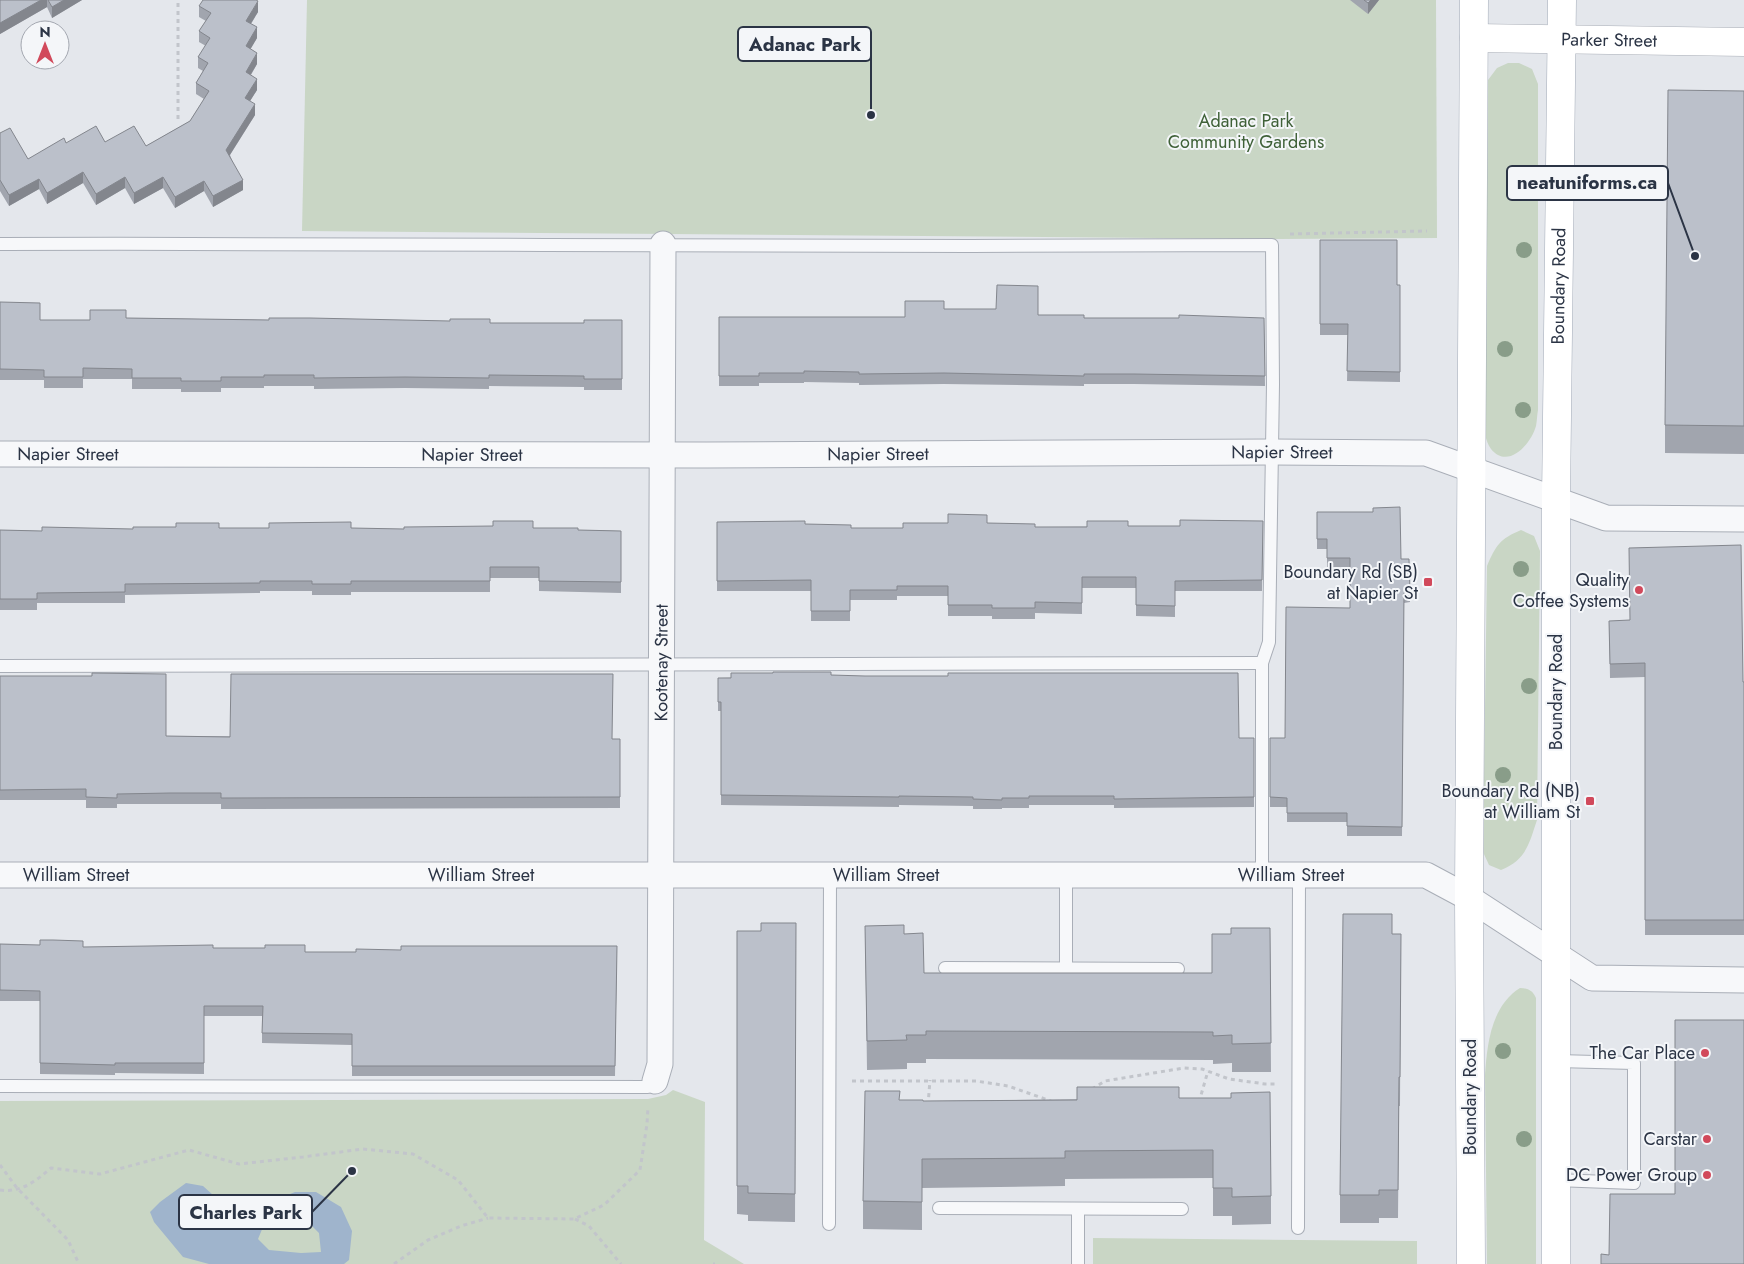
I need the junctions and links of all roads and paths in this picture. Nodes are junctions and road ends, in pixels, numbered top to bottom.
1 (178, 0) edge
2 (1474, 0) edge
3 (1562, 0) edge
4 (1474, 38) junction
5 (1562, 38) junction
6 (1744, 42) edge
7 (178, 118) dead end
8 (1426, 231) dead end
9 (0, 244) edge
10 (663, 244) junction
11 (1272, 245) junction
12 (1271, 452) junction
13 (0, 454) edge
14 (664, 455) junction
15 (1471, 469) junction
16 (1556, 500) junction
17 (1744, 519) edge
18 (663, 663) junction
19 (1262, 663) junction
20 (0, 666) edge
21 (0, 875) edge
22 (661, 876) junction
23 (830, 876) junction
24 (1066, 876) junction
25 (1262, 876) junction
26 (1299, 876) junction
27 (1469, 898) junction
28 (1556, 954) junction
29 (945, 968) dead end
30 (1066, 969) junction
31 (1178, 969) dead end
32 (1744, 980) edge
33 (1556, 1062) junction
34 (1208, 1071) junction
35 (930, 1080) junction
36 (829, 1081) junction
37 (652, 1084) junction
38 (1299, 1084) junction
39 (0, 1086) edge
40 (1085, 1094) edge
41 (1057, 1103) edge
42 (928, 1108) edge
43 (1196, 1110) edge
44 (0, 1165) edge
45 (1556, 1180) junction
46 (17, 1188) junction
47 (0, 1190) edge
48 (939, 1208) dead end
49 (1078, 1209) junction
50 (1182, 1209) dead end
51 (488, 1218) junction
52 (574, 1219) junction
53 (829, 1224) dead end
54 (1298, 1228) dead end
55 (79, 1264) edge
56 (394, 1264) edge
57 (621, 1264) edge
58 (1078, 1264) edge
59 (1471, 1264) edge
60 (1556, 1264) edge

1 - 7 path
2 - 4 main road, Boundary Road
3 - 5 main road, Boundary Road
4 - 5 main road, Parker Street
4 - 15 main road, Boundary Road
5 - 6 main road, Parker Street
5 - 16 main road, Boundary Road
8 - 11 path
9 - 10 lane
10 - 11 lane
10 - 14 street, Kootenay Street
11 - 12 lane
12 - 14 street, Napier Street
12 - 15 street, Napier Street
12 - 19 lane
13 - 14 street, Napier Street
14 - 18 street, Kootenay Street
15 - 16 street, Napier Street
15 - 27 main road, Boundary Road
16 - 17 street, Napier Street
16 - 28 main road, Boundary Road
18 - 19 lane
18 - 20 lane
18 - 22 street, Kootenay Street
19 - 25 lane
21 - 22 street, William Street
22 - 23 street, William Street
22 - 37 street, Kootenay Street
23 - 24 street, William Street
23 - 36 lane
24 - 25 street, William Street
24 - 30 lane
25 - 26 street, William Street
26 - 27 street, William Street
26 - 38 lane
27 - 28 street, William Street
27 - 59 main road, Boundary Road
28 - 32 street, William Street
28 - 33 main road, Boundary Road
29 - 30 lane
30 - 31 lane
33 - 45 main road, Boundary Road
33 - 45 lane
34 - 38 path
34 - 40 path
34 - 43 path
35 - 36 path
35 - 41 path
35 - 42 path
36 - 53 lane
37 - 39 lane
37 - 52 path
38 - 54 lane
44 - 46 path
45 - 60 main road, Boundary Road
46 - 47 path
46 - 51 path
46 - 55 path
48 - 49 lane
49 - 50 lane
49 - 58 lane
51 - 52 path
51 - 56 path
52 - 57 path

